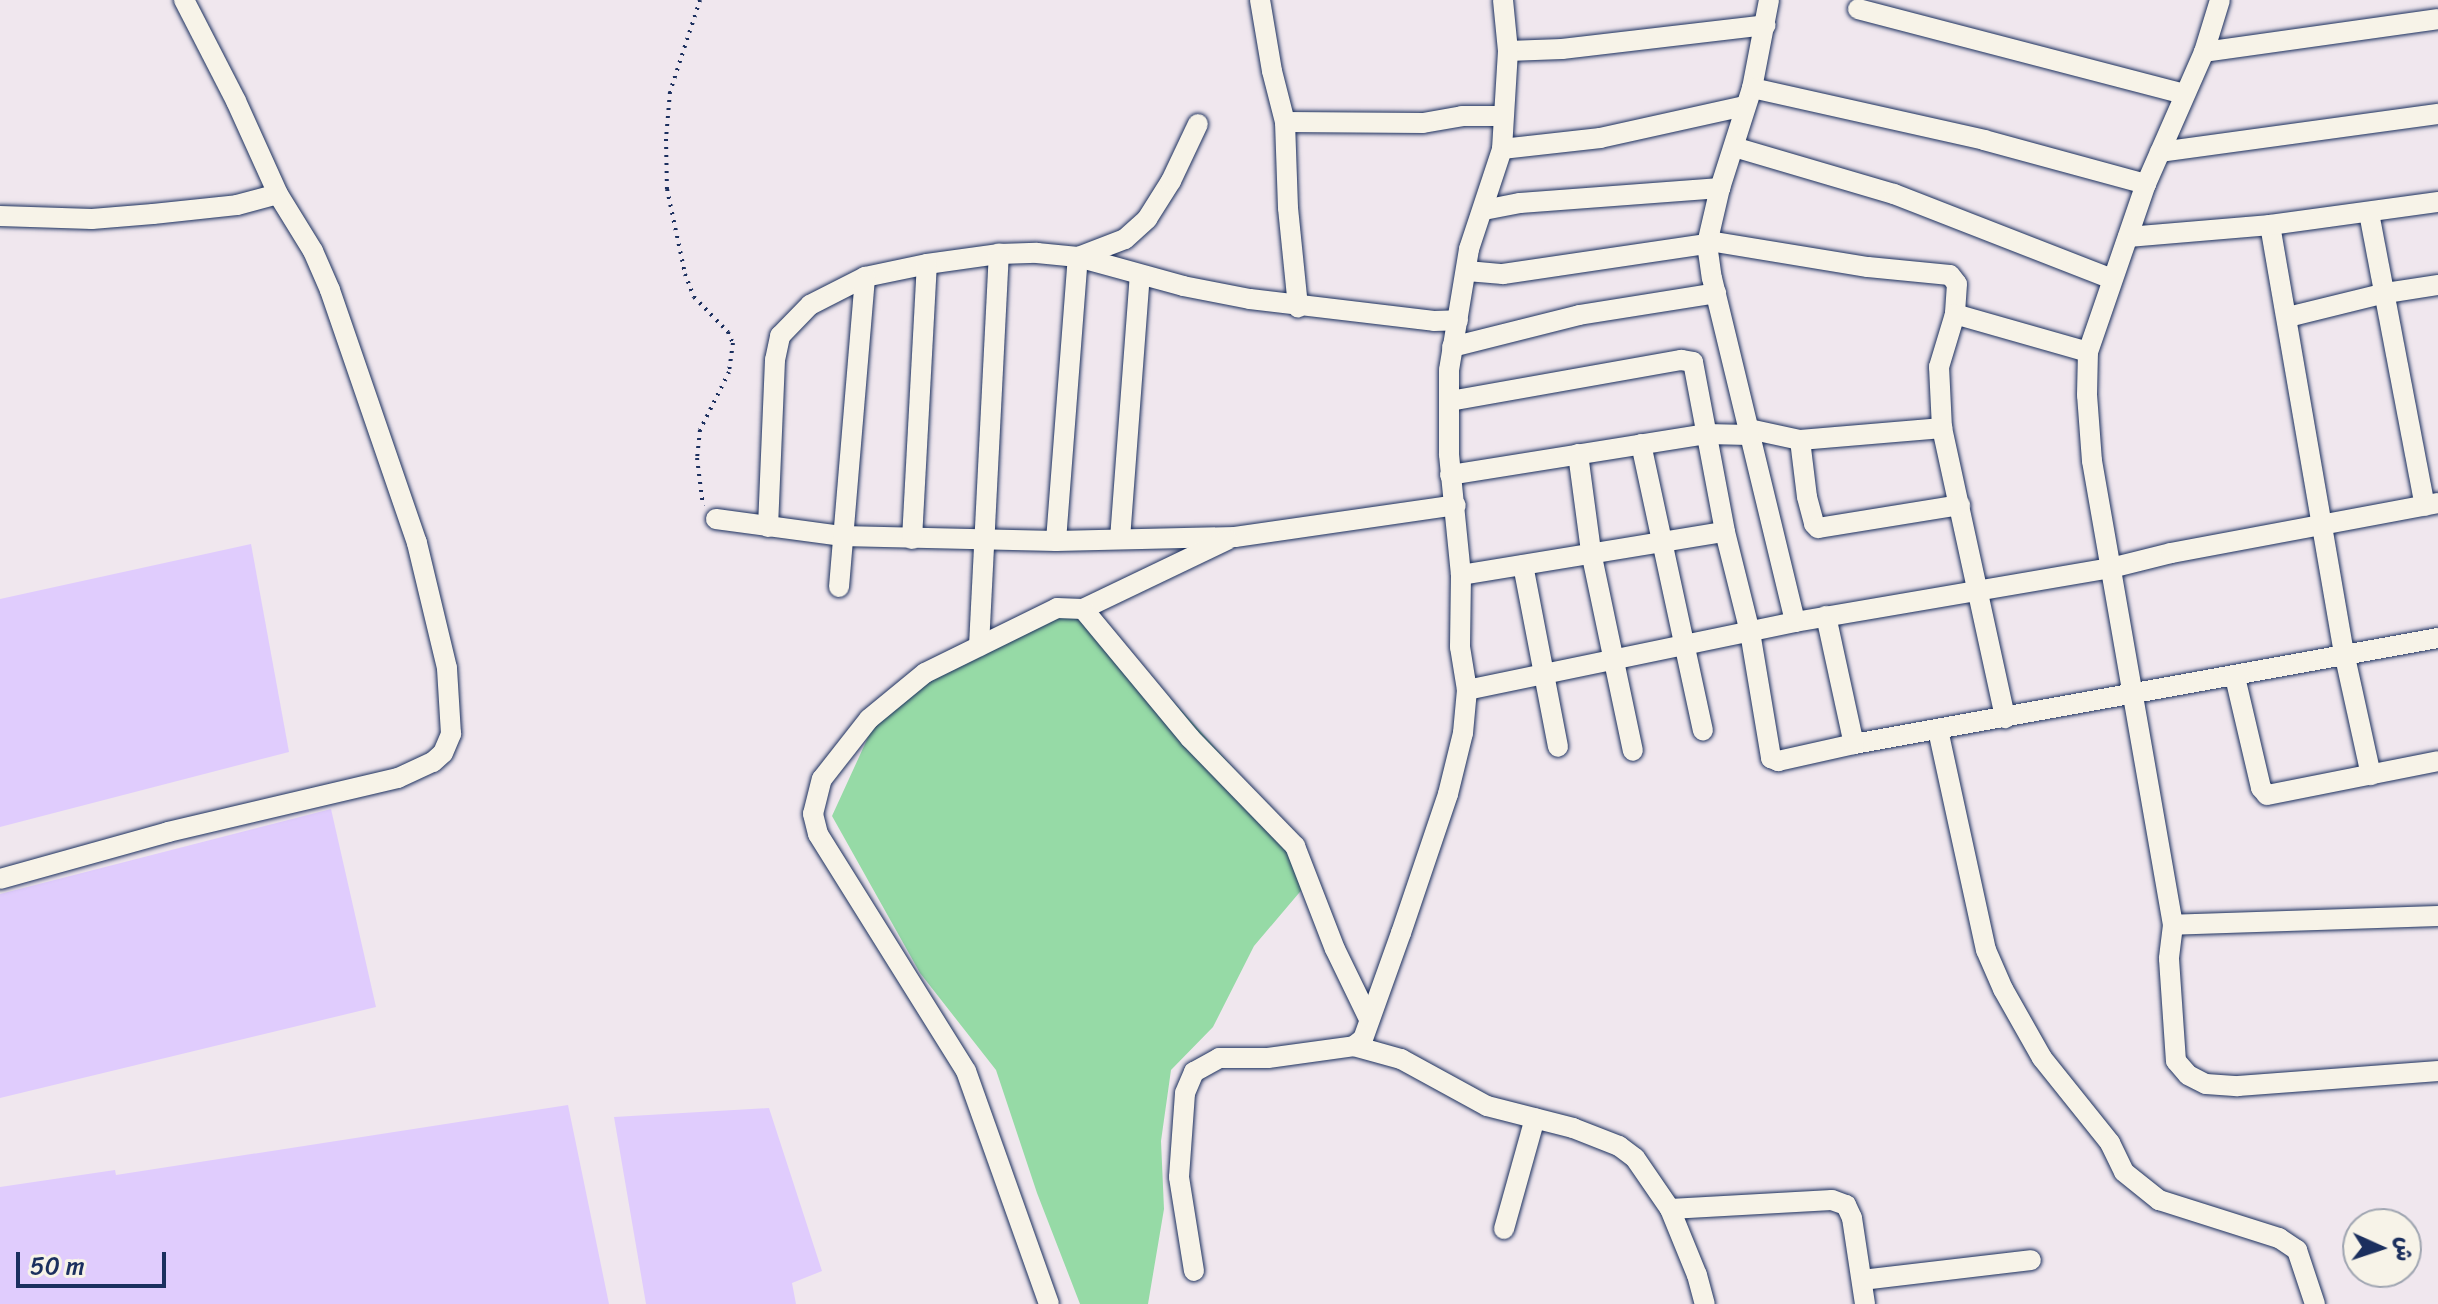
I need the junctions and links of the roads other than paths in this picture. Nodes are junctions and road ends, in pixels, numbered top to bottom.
1 (184, 0) edge
2 (1260, 0) edge
3 (1503, 0) edge
4 (1769, 0) edge
5 (2213, 2) edge
6 (1858, 9) dead end
7 (2438, 19) edge
8 (1766, 25) junction
9 (1508, 51) junction
10 (2204, 52) junction
11 (2184, 94) junction
12 (1748, 97) junction
13 (2438, 114) edge
14 (1503, 116) junction
15 (1285, 122) junction
16 (1198, 124) dead end
17 (1734, 147) junction
18 (1502, 149) junction
19 (2160, 152) junction
20 (2146, 184) junction
21 (1720, 188) junction
22 (278, 194) junction
23 (2438, 202) edge
24 (1484, 210) junction
25 (2369, 213) junction
26 (0, 216) edge
27 (2270, 225) junction
28 (2128, 237) junction
29 (1708, 242) junction
30 (999, 254) junction
31 (1078, 257) junction
32 (927, 264) junction
33 (1467, 271) junction
34 (1140, 275) junction
35 (865, 277) junction
36 (2112, 279) junction
37 (2438, 285) edge
38 (1716, 293) junction
39 (2386, 293) junction
40 (1298, 307) junction
41 (1955, 314) junction
42 (2288, 317) junction
43 (1458, 320) junction
44 (1452, 347) junction
45 (2088, 352) junction
46 (1450, 401) junction
47 (1942, 428) junction
48 (1749, 432) junction
49 (1706, 434) junction
50 (1800, 440) junction
51 (1641, 444) junction
52 (1578, 454) junction
53 (1450, 475) junction
54 (2432, 504) edge
55 (1456, 505) junction
56 (1960, 505) junction
57 (716, 519) road end
58 (2323, 524) junction
59 (768, 527) junction
60 (1725, 532) junction
61 (841, 536) junction
62 (1235, 537) junction
63 (912, 539) junction
64 (1120, 539) junction
65 (985, 540) junction
66 (1663, 540) junction
67 (1056, 541) junction
68 (1591, 552) junction
69 (1523, 565) junction
70 (2111, 568) junction
71 (1461, 575) junction
72 (839, 587) dead end
73 (1975, 590) junction
74 (1083, 609) junction
75 (1826, 616) junction
76 (1795, 622) junction
77 (1750, 632) junction
78 (2438, 638) edge
79 (1688, 645) junction
80 (979, 646) junction
81 (1615, 657) junction
82 (2345, 657) junction
83 (1542, 673) junction
84 (2235, 677) junction
85 (1467, 690) junction
86 (2133, 695) junction
87 (2005, 718) junction
88 (1703, 730) dead end
89 (1938, 730) junction
90 (1854, 744) junction
91 (1558, 747) dead end
92 (1633, 751) dead end
93 (2438, 761) edge
94 (2371, 775) junction
95 (0, 879) edge
96 (2438, 916) edge
97 (2173, 925) junction
98 (1368, 1017) junction
99 (1354, 1046) junction
100 (2438, 1071) edge
101 (1535, 1118) junction
102 (1670, 1209) junction
103 (1504, 1229) dead end
104 (2031, 1260) dead end
105 (1194, 1271) dead end
106 (1862, 1280) junction
107 (1049, 1304) edge
108 (1705, 1304) edge
109 (1865, 1304) edge
110 (2315, 1304) edge

1 - 22 street
2 - 15 street
3 - 9 street
4 - 8 street
5 - 10 street
6 - 11 street
7 - 10 street
8 - 9 street
8 - 12 street
9 - 14 street
10 - 11 street
11 - 19 street
12 - 17 street
12 - 18 street
12 - 20 street
13 - 19 street
14 - 15 street
14 - 18 street
15 - 40 street
16 - 31 street
17 - 21 street
17 - 36 street
18 - 24 street
19 - 20 street
20 - 28 street
21 - 24 street
21 - 29 street
22 - 26 street
22 - 95 street
23 - 25 street
24 - 33 street
25 - 27 street
25 - 39 street
27 - 28 street
27 - 42 street
28 - 36 street
29 - 33 street
29 - 38 street
29 - 41 street
30 - 31 street
30 - 32 street
30 - 65 street
31 - 34 street
31 - 67 street
32 - 35 street
32 - 63 street
33 - 43 street
34 - 40 street
34 - 64 street
35 - 59 street
35 - 61 street
36 - 45 street
37 - 39 street
38 - 44 street
38 - 48 street
39 - 42 street
39 - 54 street
40 - 43 street
41 - 45 street
41 - 47 street
42 - 58 street
43 - 44 street
44 - 46 street
45 - 70 street
46 - 49 street
46 - 53 street
47 - 50 street
47 - 56 street
48 - 49 street
48 - 50 street
48 - 76 street
49 - 51 street
49 - 60 street
50 - 56 street
51 - 52 street
51 - 66 street
52 - 53 street
52 - 68 street
53 - 55 street
54 - 58 street
55 - 62 street
55 - 71 street
56 - 73 street
57 - 59 street
58 - 70 street
58 - 82 street
59 - 61 street
60 - 66 street
60 - 77 street
61 - 63 street
61 - 72 street
62 - 64 street
62 - 74 street
63 - 65 street
64 - 67 street
65 - 67 street
65 - 80 street
66 - 68 street
66 - 79 street
68 - 69 street
68 - 81 street
69 - 71 street
69 - 83 street
70 - 73 street
70 - 86 street
71 - 85 street
73 - 75 street
73 - 87 street
74 - 80 street
74 - 98 street
75 - 76 street
75 - 90 street
76 - 77 street
77 - 79 street
77 - 90 street
78 - 82 street
79 - 81 street
79 - 88 street
80 - 107 street
81 - 83 street
81 - 92 street
82 - 84 street
82 - 94 street
83 - 85 street
83 - 91 street
84 - 86 street
84 - 94 street
85 - 98 street
86 - 87 street
86 - 97 street
87 - 89 street
89 - 90 street
89 - 110 street
93 - 94 street
96 - 97 street
97 - 100 street
98 - 99 street
99 - 101 street
99 - 105 street
101 - 102 street
101 - 103 street
102 - 106 street
102 - 108 street
104 - 106 street
106 - 109 street

